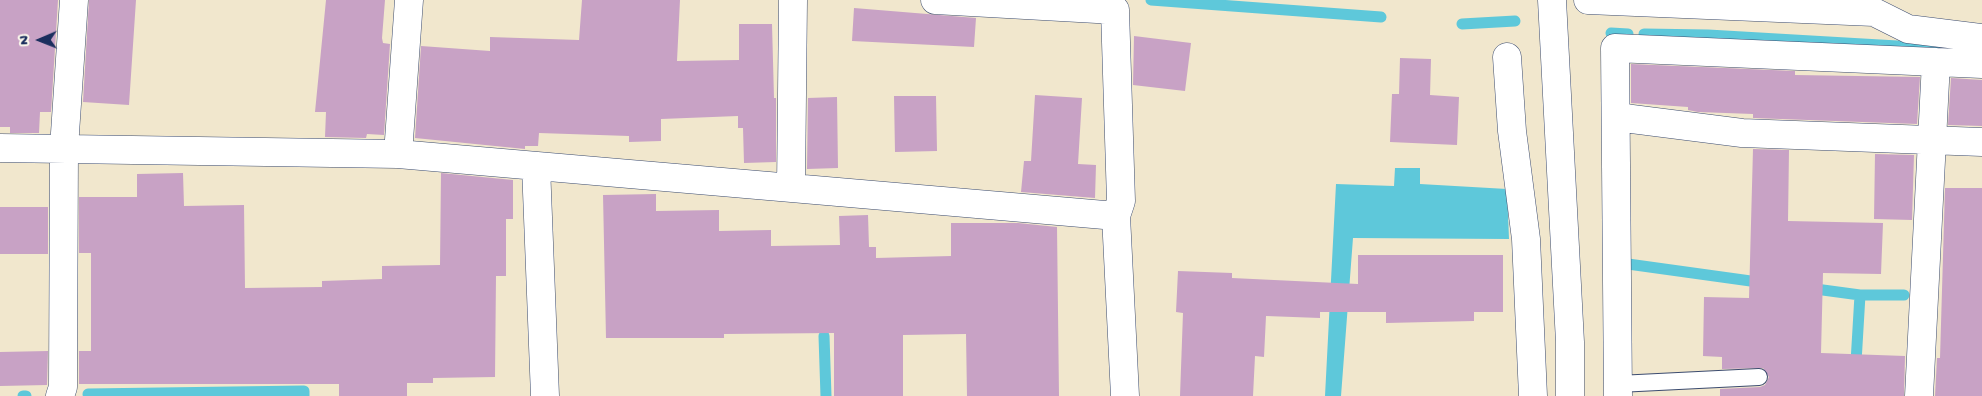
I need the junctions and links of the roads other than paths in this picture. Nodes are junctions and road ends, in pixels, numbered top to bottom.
1 (74, 0) edge
2 (409, 0) edge
3 (793, 0) edge
4 (936, 0) edge
5 (1552, 0) edge
6 (1588, 0) edge
7 (1982, 38) edge
8 (1507, 57) dead end
9 (1936, 62) junction
10 (1982, 64) edge
11 (1616, 117) junction
12 (1933, 141) junction
13 (1982, 142) edge
14 (0, 148) edge
15 (64, 148) junction
16 (398, 154) junction
17 (536, 166) junction
18 (791, 188) junction
19 (1116, 216) junction
20 (1758, 377) dead end
21 (1618, 390) edge
22 (60, 396) edge
23 (544, 396) edge
24 (1125, 396) edge
25 (1533, 396) edge
26 (1570, 396) edge
27 (1920, 396) edge

1 - 15 street
2 - 16 street
3 - 18 street
4 - 19 street
5 - 26 street
6 - 7 street
8 - 25 street
9 - 10 street
9 - 11 street
9 - 12 street
11 - 12 street
11 - 21 street
12 - 13 street
12 - 27 street
14 - 15 street
15 - 16 street
15 - 22 street
16 - 17 street
17 - 18 street
17 - 23 street
18 - 19 street
19 - 24 street
20 - 21 lane

